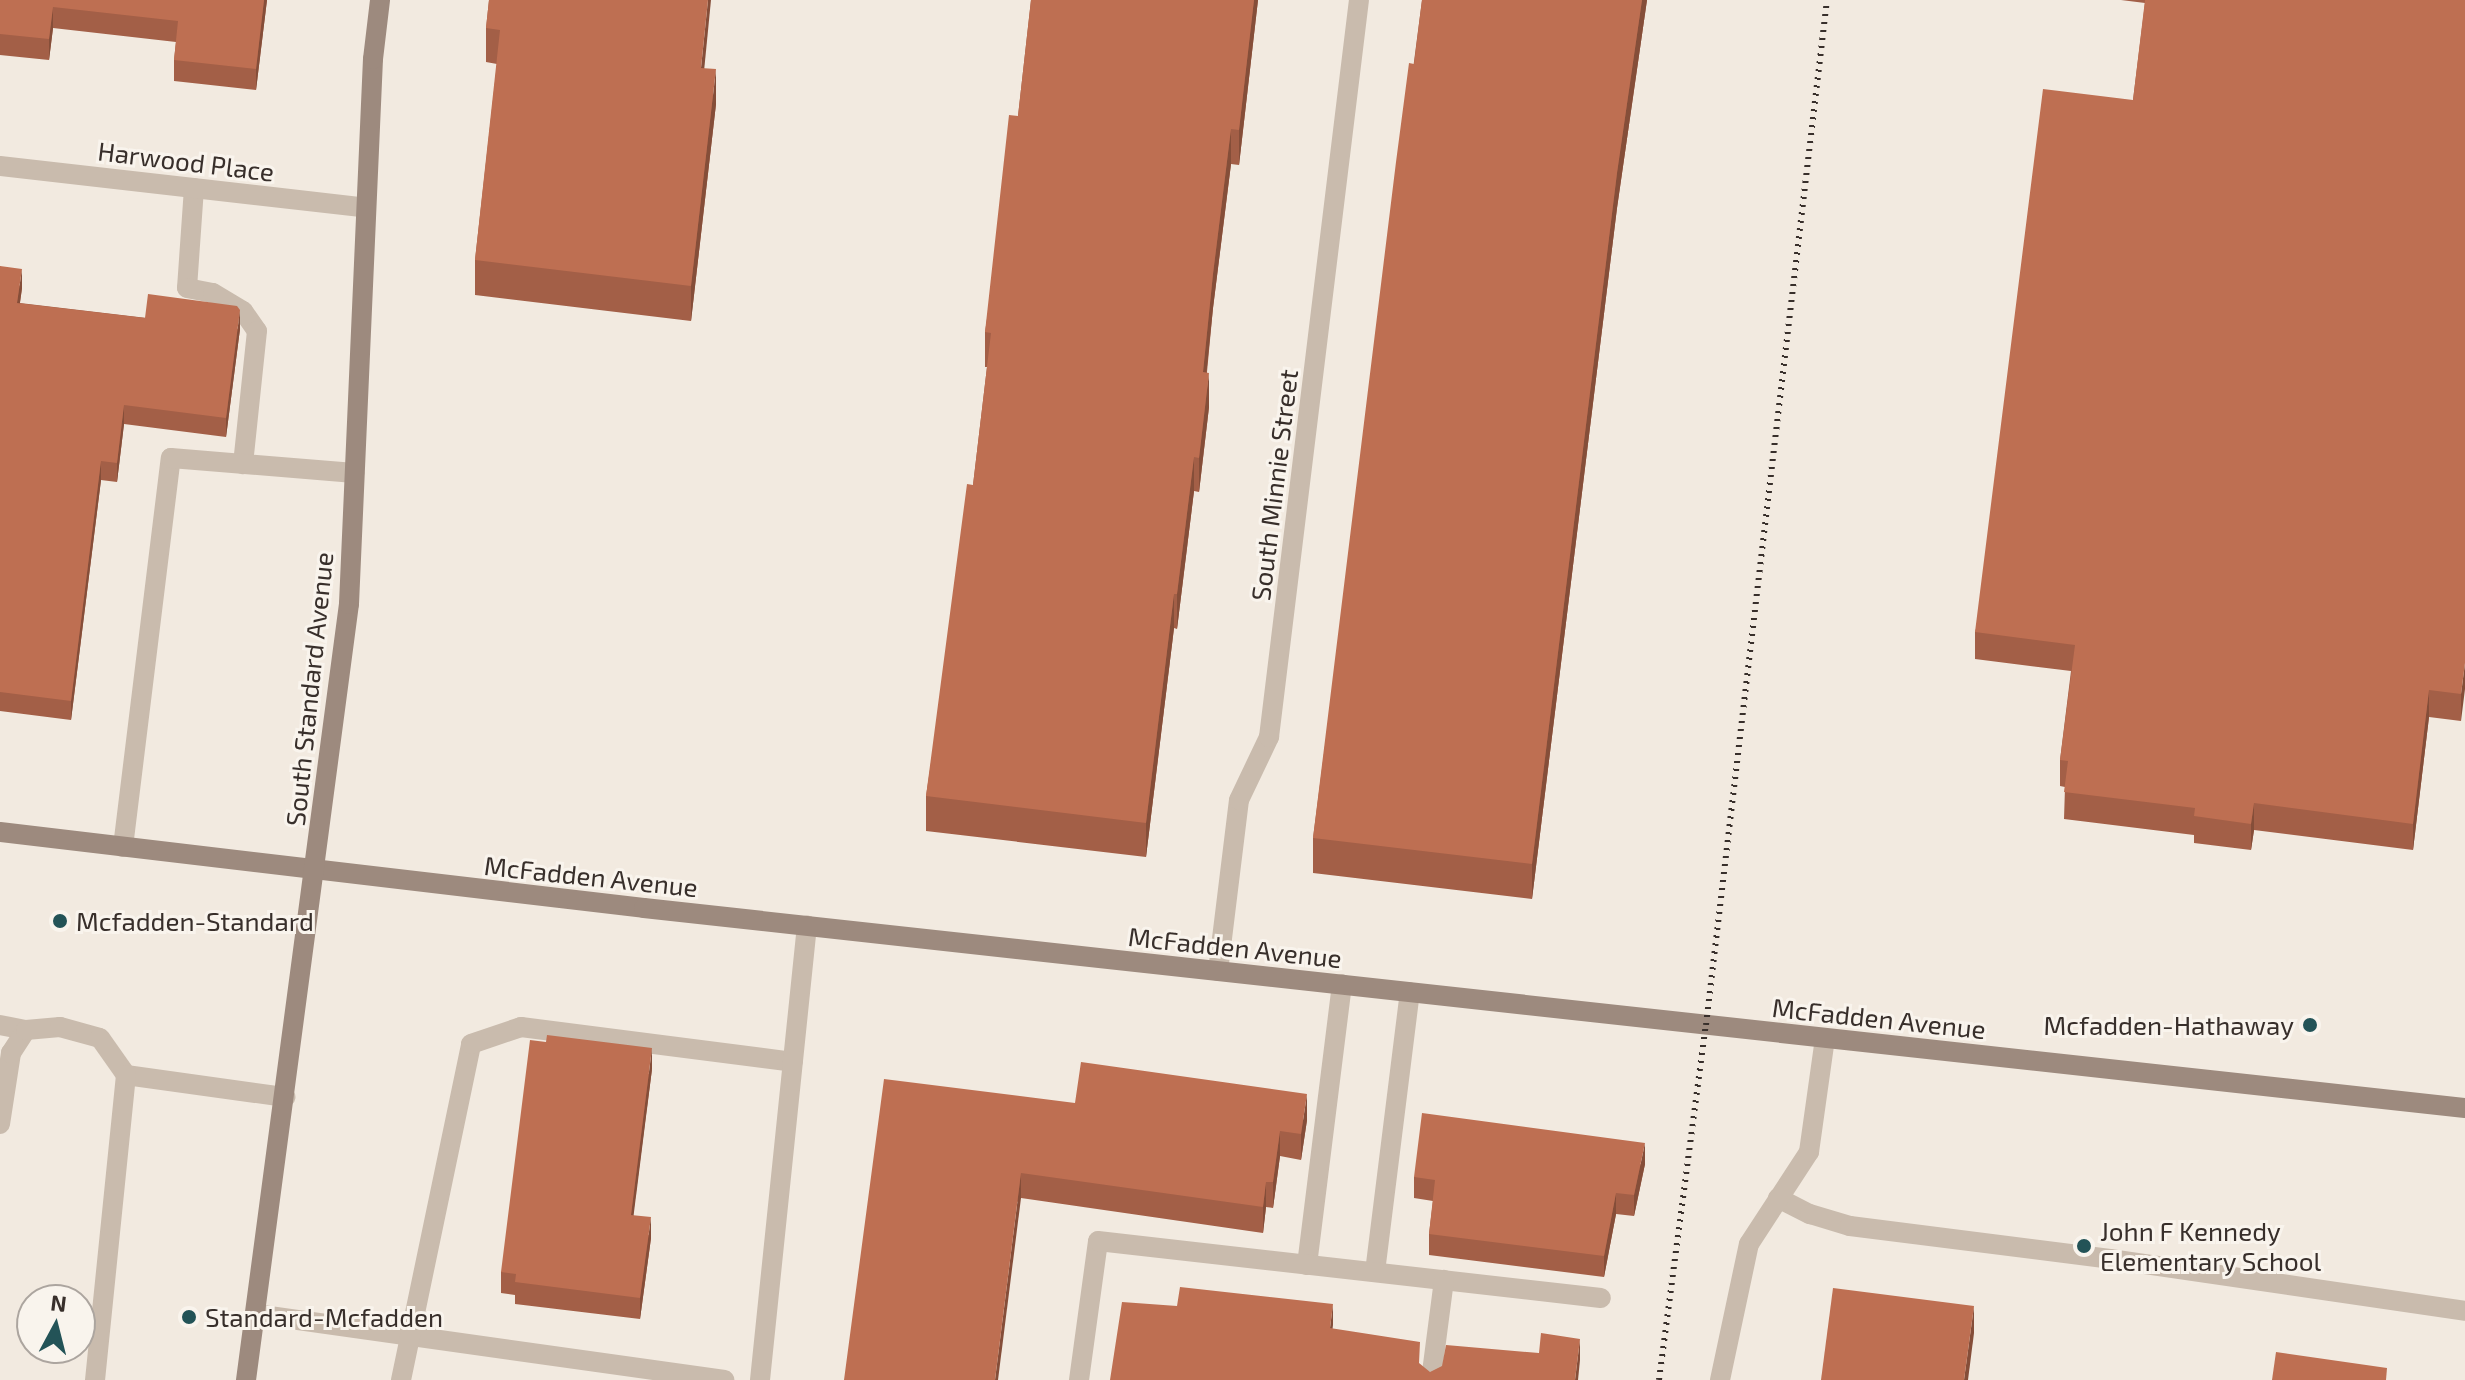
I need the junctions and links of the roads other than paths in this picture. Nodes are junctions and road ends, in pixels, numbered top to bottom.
1 (380, 0) edge
2 (1359, 0) edge
3 (0, 166) edge
4 (194, 188) junction
5 (366, 208) junction
6 (243, 464) junction
7 (354, 473) junction
8 (0, 832) edge
9 (123, 847) junction
10 (315, 871) junction
11 (807, 925) junction
12 (1218, 971) junction
13 (1342, 984) junction
14 (1410, 992) junction
15 (0, 1025) edge
16 (26, 1030) junction
17 (1825, 1038) junction
18 (793, 1062) junction
19 (126, 1075) junction
20 (285, 1097) junction
21 (2465, 1108) edge
22 (0, 1124) edge
23 (1778, 1198) junction
24 (1307, 1265) junction
25 (1375, 1272) junction
26 (1444, 1280) junction
27 (1601, 1298) dead end
28 (2465, 1311) edge
29 (255, 1314) junction
30 (409, 1333) junction
31 (95, 1380) edge
32 (246, 1380) edge
33 (401, 1380) edge
34 (724, 1380) edge
35 (760, 1380) edge
36 (1079, 1380) edge
37 (1431, 1380) edge
38 (1720, 1380) edge

1 - 5 street, South Standard Avenue
2 - 12 street, South Minnie Street
3 - 4 street, Harwood Place
4 - 5 street, Harwood Place
4 - 6 street
5 - 7 street, South Standard Avenue
6 - 7 street
6 - 9 street
7 - 10 street, South Standard Avenue
8 - 9 street, McFadden Avenue
9 - 10 street, McFadden Avenue
10 - 11 street, McFadden Avenue
10 - 20 street, South Standard Avenue
11 - 12 street, McFadden Avenue
11 - 18 street
12 - 13 street, McFadden Avenue
13 - 14 street, McFadden Avenue
13 - 24 street
14 - 17 street, McFadden Avenue
14 - 25 street
15 - 16 street
16 - 19 street
16 - 22 street
17 - 21 street, McFadden Avenue
17 - 23 street
18 - 30 street
18 - 35 street
19 - 20 street
19 - 31 street
20 - 29 street, South Standard Avenue
23 - 28 street
23 - 38 street
24 - 25 street
24 - 36 street
25 - 26 street
26 - 27 street
26 - 37 street
29 - 30 street
29 - 32 street, South Standard Avenue
30 - 33 street
30 - 34 street

